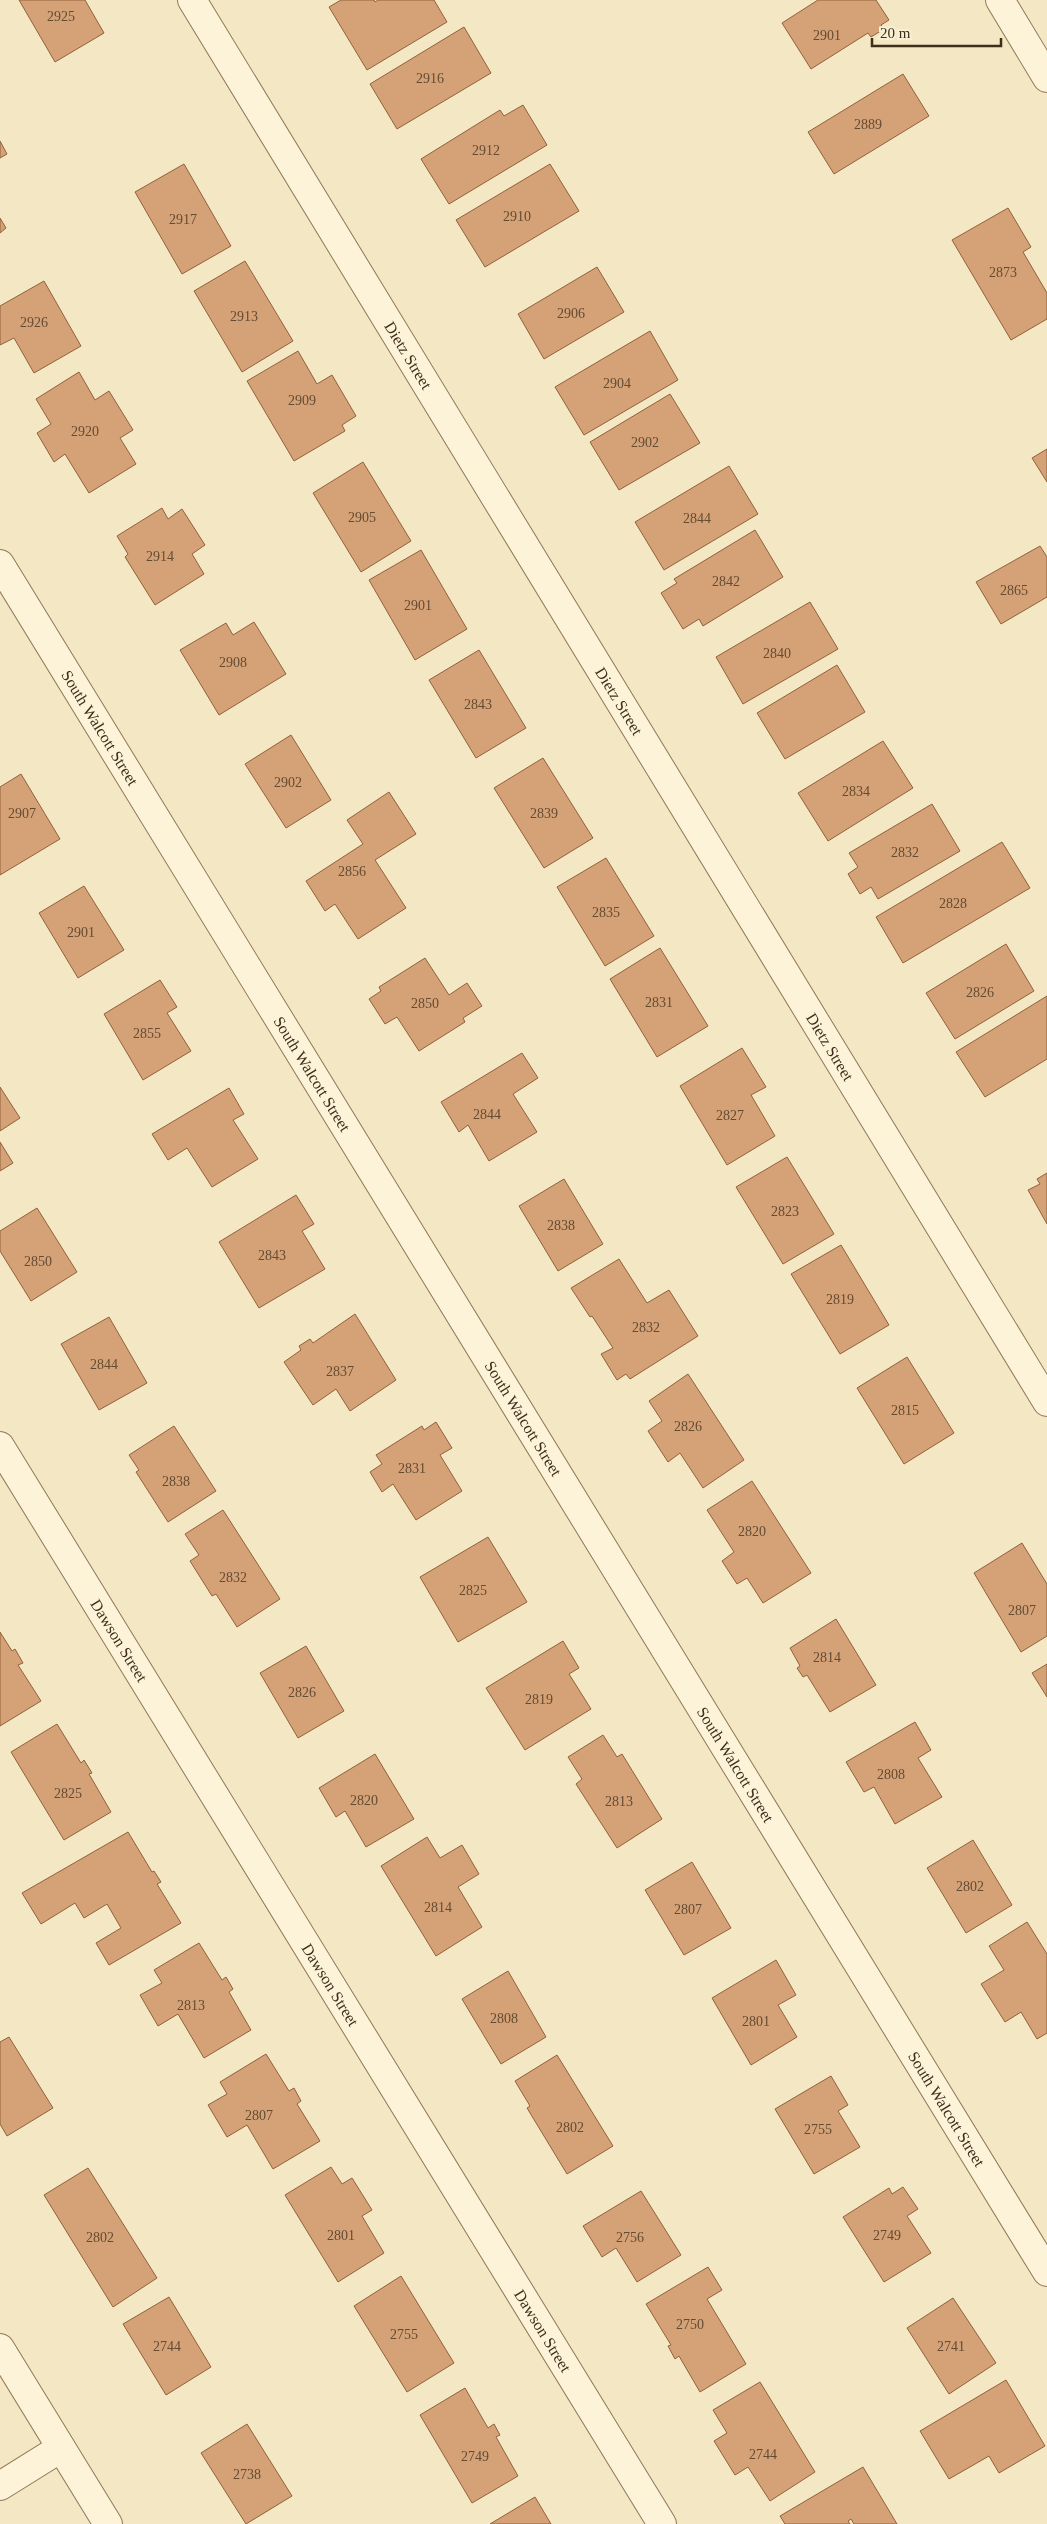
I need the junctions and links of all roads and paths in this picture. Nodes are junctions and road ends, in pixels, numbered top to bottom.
1 (192, 0) edge
2 (1000, 0) edge
3 (1047, 78) edge
4 (0, 564) edge
5 (1047, 1402) edge
6 (0, 1446) edge
7 (1047, 2272) edge
8 (0, 2348) edge
9 (61, 2448) junction
10 (0, 2486) edge
11 (108, 2524) edge
12 (662, 2524) edge

1 - 5 street, Dietz Street
2 - 3 street
4 - 7 street, South Walcott Street
6 - 12 street, Dawson Street
8 - 9 street
9 - 10 street
9 - 11 street

